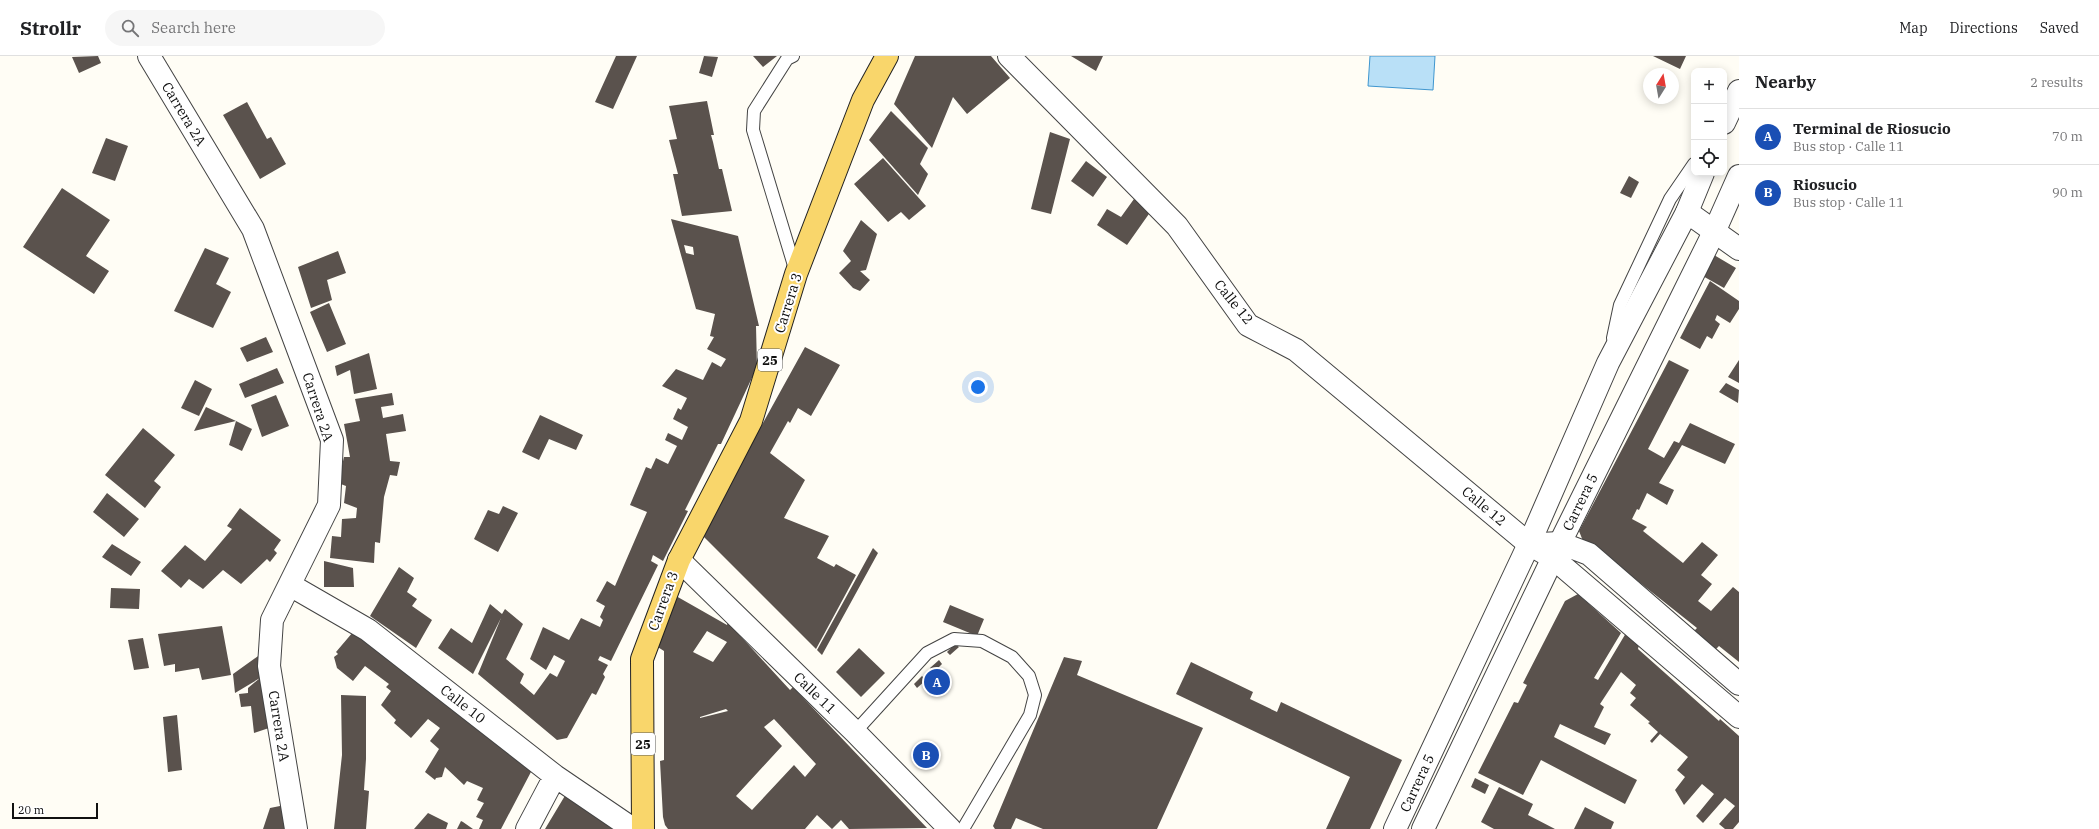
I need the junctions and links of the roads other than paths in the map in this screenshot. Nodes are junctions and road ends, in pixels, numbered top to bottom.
1 (149, 56) edge
2 (792, 56) edge
3 (887, 56) edge
4 (1009, 56) edge
5 (1732, 102) edge
6 (1727, 116) edge
7 (1691, 168) edge
8 (1702, 176) edge
9 (1739, 176) edge
10 (1687, 212) junction
11 (1715, 230) junction
12 (1739, 248) edge
13 (796, 274) junction
14 (1608, 363) junction
15 (1529, 544) junction
16 (1557, 551) junction
17 (679, 560) junction
18 (290, 585) junction
19 (1739, 684) edge
20 (1739, 717) edge
21 (854, 732) junction
22 (555, 776) junction
23 (296, 829) edge
24 (527, 829) edge
25 (633, 829) edge
26 (643, 829) edge
27 (950, 829) edge
28 (963, 829) edge
29 (1396, 829) edge
30 (1423, 829) edge

1 - 18 street, Carrera 2A
2 - 13 lane
3 - 13 main road, Carrera 3 / 25
4 - 15 street, Calle 12
5 - 6 street
7 - 14 lane
8 - 10 street, Carrera 5
9 - 11 street, Carrera 5
10 - 11 street
10 - 14 street, Carrera 5
11 - 12 street
11 - 16 street, Carrera 5
13 - 17 main road, Carrera 3 / 25
14 - 15 street, Carrera 5
15 - 16 street, Calle 12
15 - 29 street, Carrera 5
16 - 19 street, Calle 12
16 - 20 street, Calle 12
16 - 30 street, Carrera 5
17 - 21 street, Calle 11
17 - 26 main road, Carrera 3 / 25
18 - 22 street, Calle 10
18 - 23 street, Carrera 2A
21 - 27 street, Calle 11
21 - 28 lane
22 - 24 street
22 - 25 street, Calle 10

